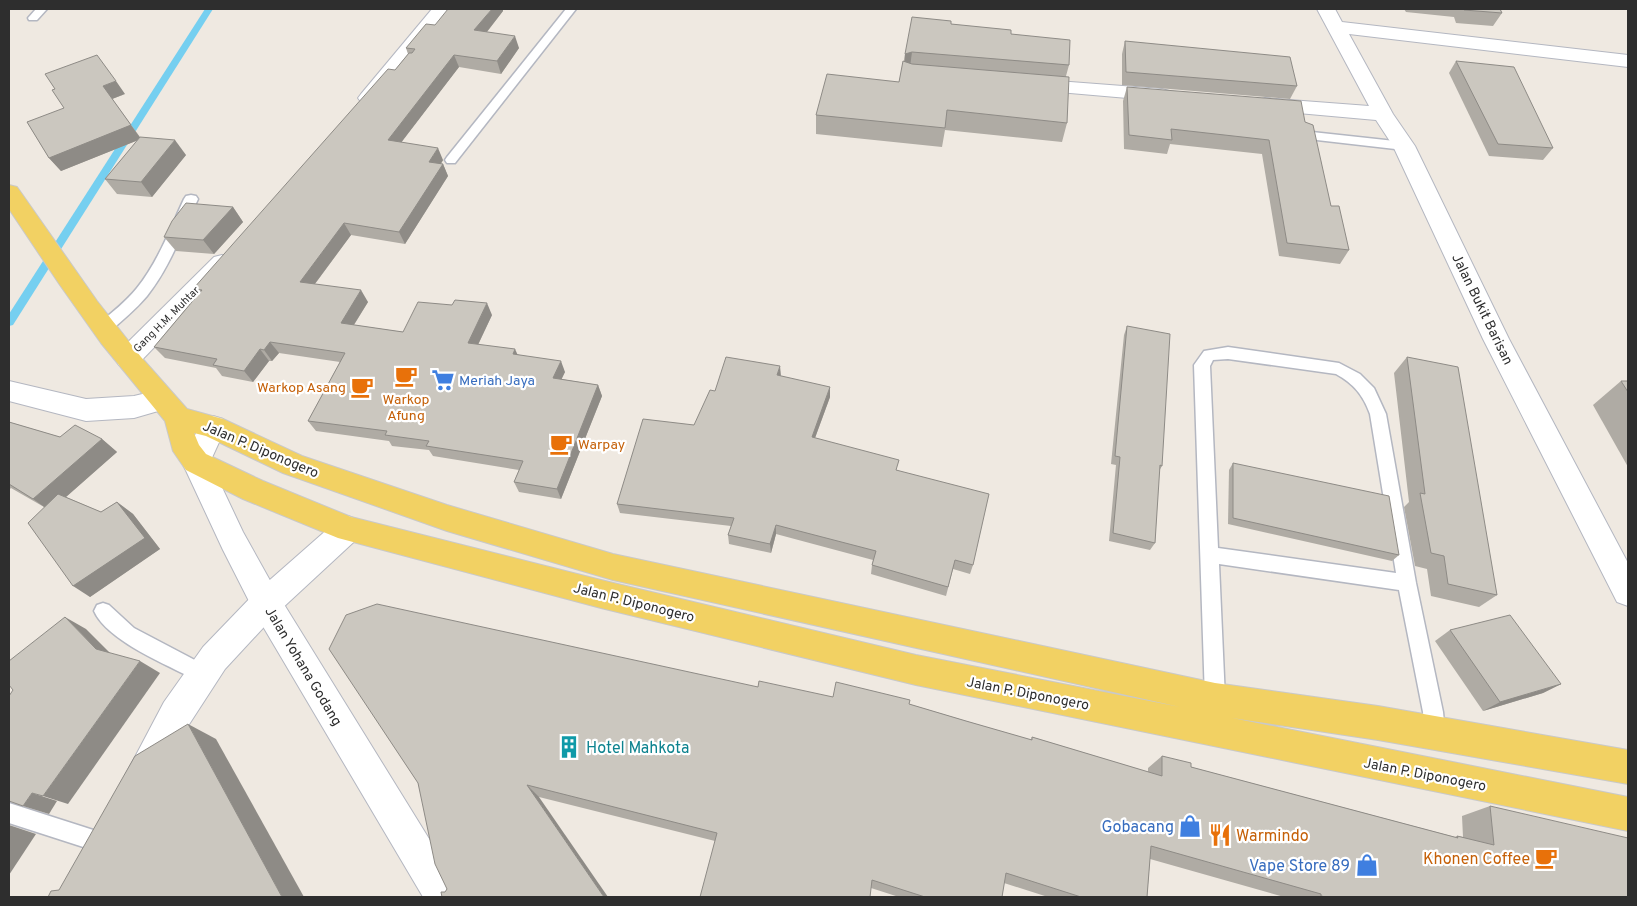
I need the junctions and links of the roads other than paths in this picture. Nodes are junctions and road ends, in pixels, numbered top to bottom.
1 (42, 9) edge
2 (440, 9) edge
3 (571, 9) edge
4 (33, 18) dead end
5 (1331, 18) edge
6 (1628, 61) edge
7 (1008, 83) edge
8 (1176, 97) edge
9 (1245, 102) edge
10 (354, 112) edge
11 (1383, 114) junction
12 (1312, 136) edge
13 (1404, 146) junction
14 (451, 160) dead end
15 (9, 192) edge
16 (191, 199) dead end
17 (237, 245) edge
18 (104, 327) junction
19 (128, 358) junction
20 (9, 391) edge
21 (170, 409) junction
22 (212, 427) junction
23 (196, 462) junction
24 (348, 529) junction
25 (1209, 555) junction
26 (607, 581) junction
27 (1407, 583) junction
28 (1628, 592) edge
29 (266, 604) junction
30 (103, 610) dead end
31 (203, 674) junction
32 (1214, 698) junction
33 (1435, 734) junction
34 (1628, 767) edge
35 (9, 813) edge
36 (1628, 814) edge
37 (111, 832) joint
38 (444, 897) edge

1 - 4 lane
2 - 10 street
3 - 14 lane
5 - 6 street, Jalan Bukit Barisan
5 - 11 street, Jalan Bukit Barisan
7 - 8 street
9 - 11 street
11 - 13 street, Jalan Bukit Barisan
12 - 13 lane
13 - 28 street, Jalan Bukit Barisan
15 - 18 main road
16 - 18 lane
17 - 19 street, Gang H.M. Muhtar
18 - 19 main road
19 - 21 main road
20 - 21 street
21 - 22 main road, Jalan P. Diponogero
21 - 23 main road, Jalan P. Diponogero
22 - 23 street
22 - 26 main road, Jalan P. Diponogero
23 - 24 main road, Jalan P. Diponogero
23 - 29 street, Jalan Yohana Godang
24 - 26 main road, Jalan P. Diponogero
24 - 29 street
25 - 27 lane
25 - 27 lane
25 - 32 lane
26 - 32 main road, Jalan P. Diponogero
26 - 36 main road, Jalan P. Diponogero
27 - 33 lane
29 - 31 street
29 - 38 street, Jalan Yohana Godang
30 - 31 lane
31 - 37 street
32 - 33 main road, Jalan P. Diponogero
33 - 34 main road, Jalan P. Diponogero
35 - 37 lane

